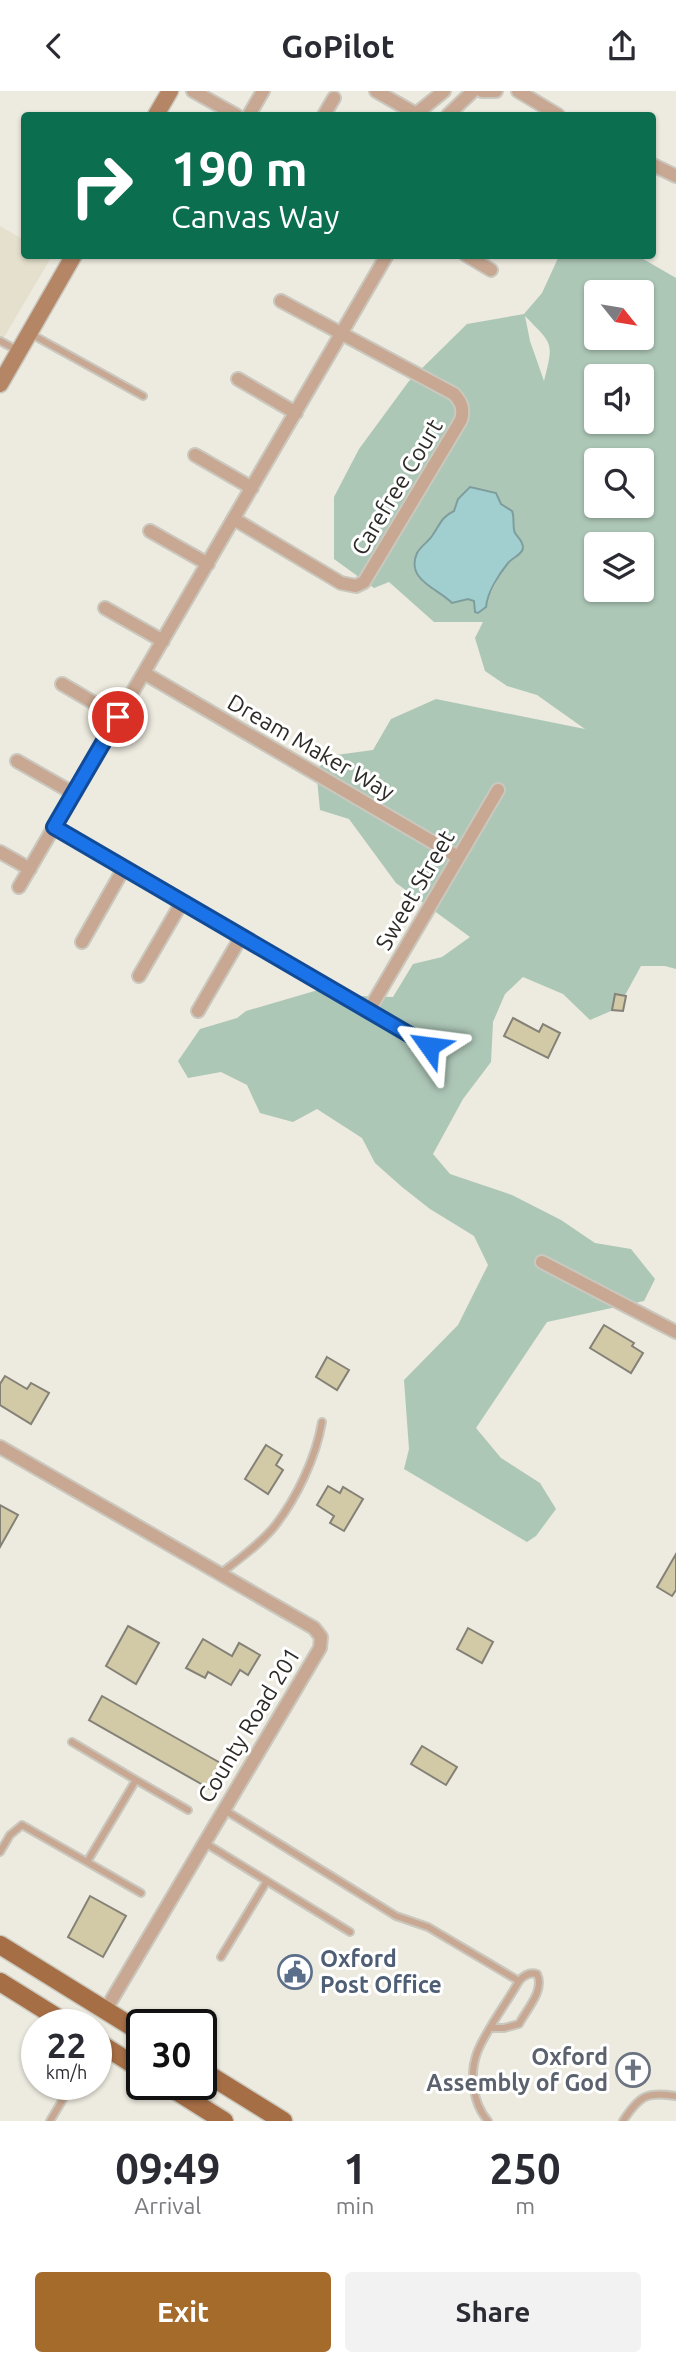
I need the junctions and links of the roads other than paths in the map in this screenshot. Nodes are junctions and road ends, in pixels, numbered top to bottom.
1 (170, 91) edge
2 (193, 91) edge
3 (263, 91) edge
4 (376, 91) edge
5 (444, 91) edge
6 (473, 91) edge
7 (482, 91) edge
8 (496, 91) edge
9 (518, 91) edge
10 (334, 98) dead end
11 (158, 112) edge
12 (231, 112) edge
13 (251, 112) edge
14 (326, 112) edge
15 (412, 112) edge
16 (420, 112) edge
17 (451, 112) edge
18 (553, 112) edge
19 (656, 166) edge
20 (676, 176) edge
21 (72, 259) edge
22 (381, 259) edge
23 (473, 259) edge
24 (491, 270) dead end
25 (281, 301) dead end
26 (29, 333) junction
27 (341, 334) junction
28 (0, 341) edge
29 (19, 351) junction
30 (237, 379) dead end
31 (0, 384) edge
32 (143, 396) dead end
33 (296, 414) junction
34 (195, 455) dead end
35 (252, 488) junction
36 (234, 519) junction
37 (150, 531) dead end
38 (208, 564) junction
39 (105, 608) dead end
40 (163, 641) junction
41 (144, 673) junction
42 (62, 684) dead end
43 (118, 717) junction
44 (17, 761) dead end
45 (498, 790) dead end
46 (73, 793) junction
47 (54, 827) junction
48 (0, 852) edge
49 (458, 857) junction
50 (124, 868) junction
51 (30, 869) junction
52 (19, 887) dead end
53 (182, 902) junction
54 (240, 937) junction
55 (82, 942) dead end
56 (139, 976) dead end
57 (198, 1010) dead end
58 (369, 1010) junction
59 (429, 1046) dead end
60 (542, 1262) dead end
61 (676, 1332) edge
62 (322, 1422) dead end
63 (0, 1447) edge
64 (220, 1574) junction
65 (72, 1742) dead end
66 (136, 1780) junction
67 (223, 1809) junction
68 (188, 1810) dead end
69 (203, 1842) junction
70 (0, 1852) edge
71 (88, 1862) junction
72 (267, 1881) junction
73 (141, 1893) dead end
74 (350, 1932) dead end
75 (0, 1945) edge
76 (221, 1958) dead end
77 (519, 1981) junction
78 (0, 1982) edge
79 (43, 2009) edge
80 (102, 2009) edge
81 (106, 2009) edge
82 (492, 2028) junction
83 (217, 2080) edge
84 (676, 2096) edge
85 (62, 2100) edge
86 (191, 2100) edge
87 (50, 2121) edge
88 (224, 2121) edge
89 (283, 2121) edge
90 (488, 2121) edge
91 (623, 2121) edge

1 - 11 street
2 - 12 street
3 - 13 street
4 - 15 street
5 - 16 street
6 - 17 street
7 - 8 street
9 - 18 street
10 - 14 street
19 - 20 street
21 - 26 street
22 - 27 street
23 - 24 street
25 - 27 street
26 - 29 street
26 - 32 lane
27 - 33 street
27 - 36 street, Carefree Court
28 - 29 lane
29 - 31 street
30 - 33 street
33 - 35 street
34 - 35 street
35 - 36 street
36 - 38 street
37 - 38 street
38 - 40 street
39 - 40 street
40 - 41 street
41 - 43 street
41 - 49 street, Dream Maker Way
42 - 43 street
43 - 46 street
44 - 46 street
45 - 49 street, Sweet Street
46 - 47 street
47 - 50 street
47 - 51 street
48 - 51 street
49 - 58 street, Sweet Street
50 - 53 street
50 - 55 street
51 - 52 street
53 - 54 street
53 - 56 street
54 - 57 street
54 - 58 street
58 - 59 street
60 - 61 street
62 - 64 lane
63 - 64 street, County Road 201
64 - 67 street, County Road 201
65 - 66 lane
66 - 68 lane
66 - 71 lane
67 - 69 street, County Road 201
67 - 77 lane
69 - 72 lane
69 - 81 street, County Road 201
70 - 71 lane
71 - 73 lane
72 - 74 lane
72 - 76 lane
75 - 80 main road
77 - 82 lane
77 - 82 lane
78 - 79 main road
82 - 90 lane
83 - 89 main road
84 - 91 lane
85 - 87 lane
86 - 88 main road

